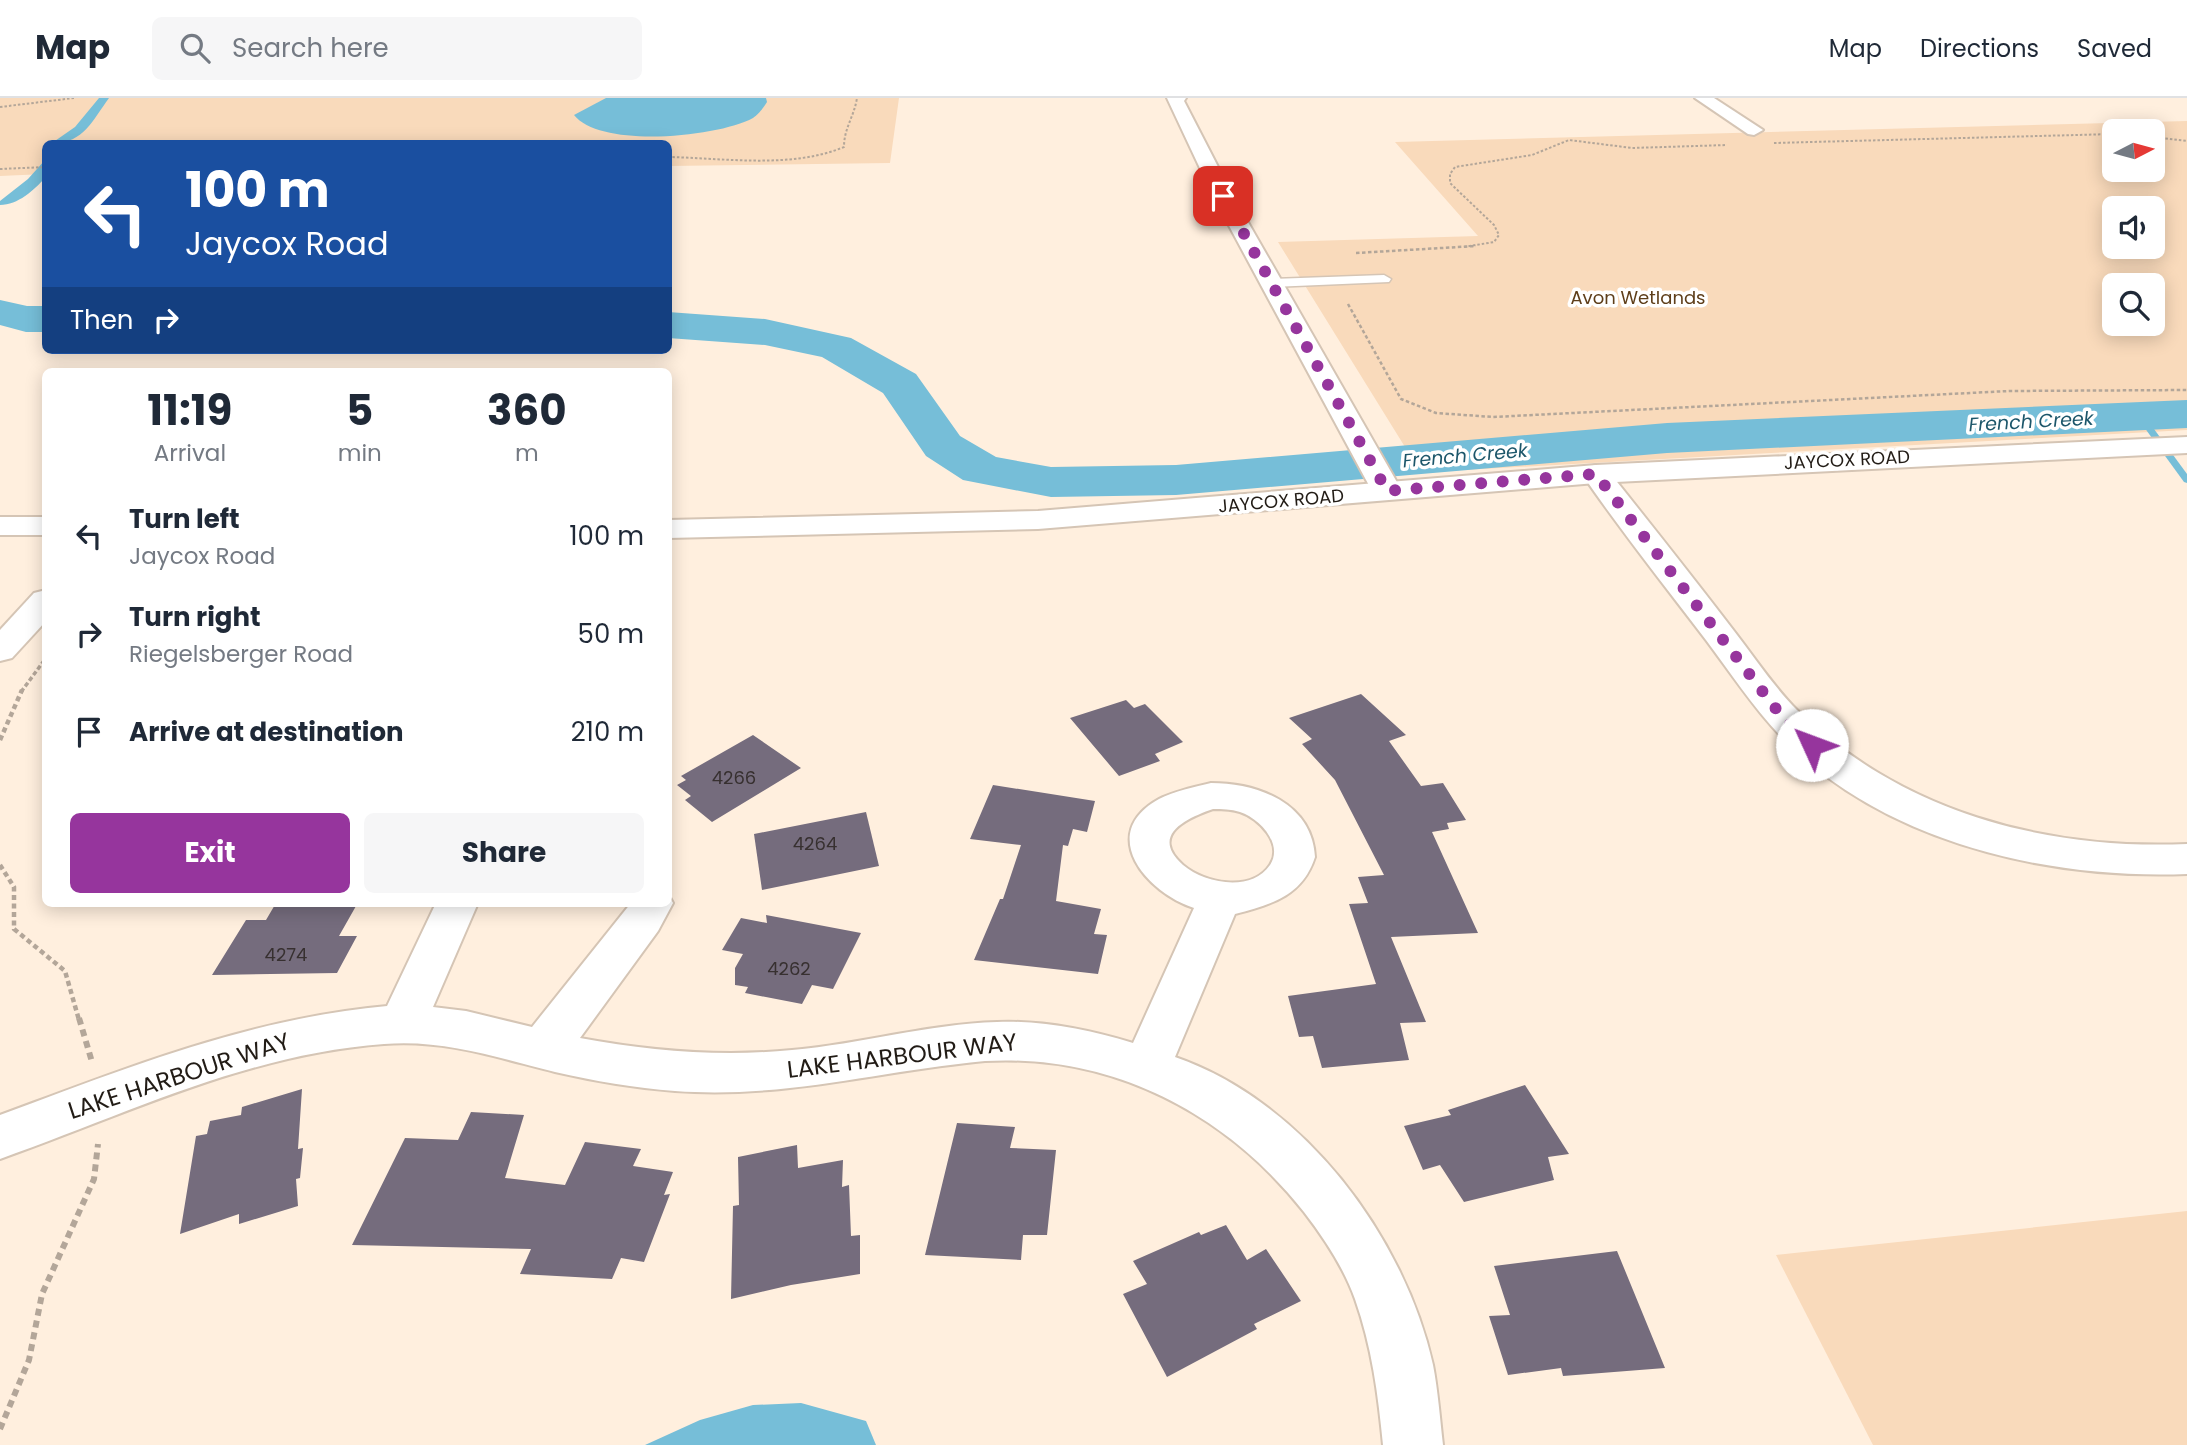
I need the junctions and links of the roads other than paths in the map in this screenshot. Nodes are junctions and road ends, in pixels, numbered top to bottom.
1 (1176, 98) edge
2 (1703, 98) edge
3 (1759, 137) road end
4 (1384, 279) dead end
5 (1272, 283) junction
6 (2183, 446) edge
7 (1375, 470) junction
8 (1596, 474) junction
9 (0, 526) edge
10 (42, 526) edge
11 (672, 529) edge
12 (42, 604) edge
13 (0, 651) edge
14 (2187, 859) edge
15 (1220, 898) dead end
16 (455, 907) edge
17 (650, 907) edge
18 (402, 1024) junction
19 (542, 1049) junction
20 (1148, 1064) junction
21 (0, 1137) edge
22 (1413, 1445) edge

1 - 5 street
2 - 3 street
4 - 5 lane
5 - 7 street
6 - 8 street, JAYCOX ROAD
7 - 8 street, JAYCOX ROAD
7 - 11 street, JAYCOX ROAD
8 - 14 street
9 - 10 street
12 - 13 street
15 - 20 street
16 - 18 street
17 - 19 street
18 - 19 street, LAKE HARBOUR WAY
18 - 21 street, LAKE HARBOUR WAY
19 - 20 street, LAKE HARBOUR WAY
20 - 22 street, LAKE HARBOUR WAY

